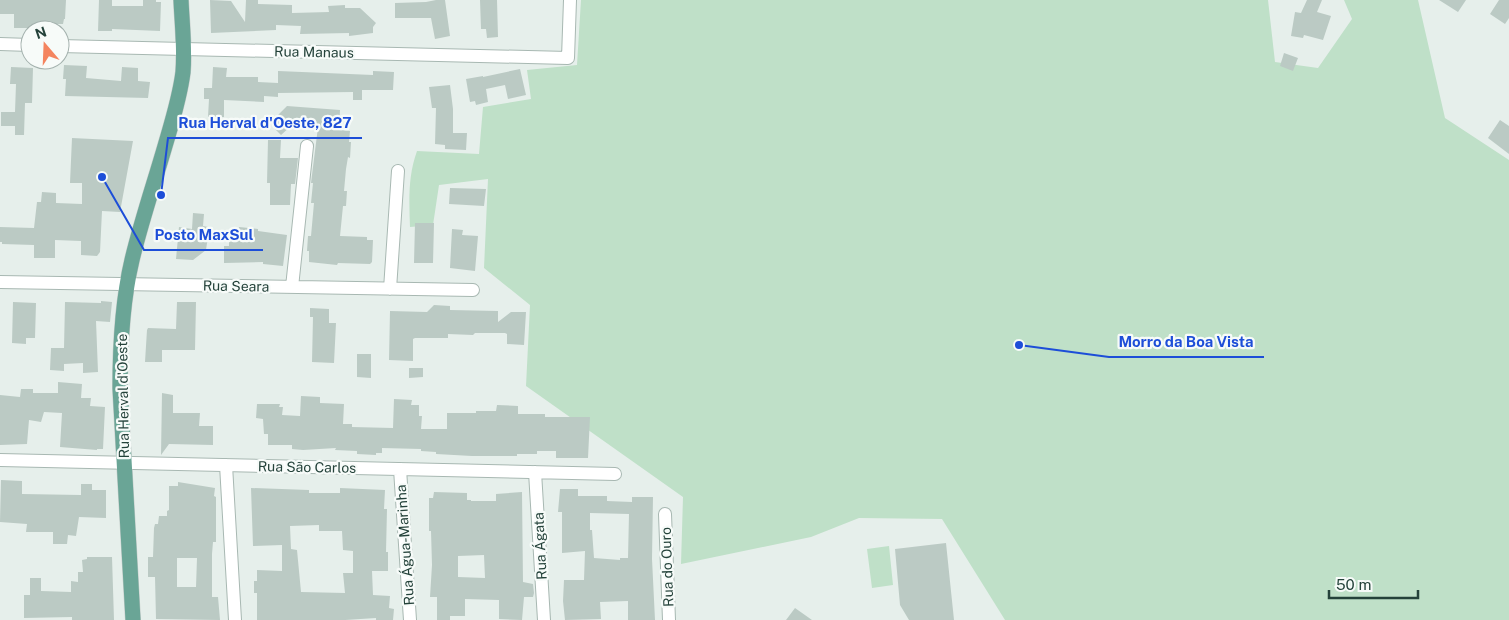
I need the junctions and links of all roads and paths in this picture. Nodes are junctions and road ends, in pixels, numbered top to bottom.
1 (181, 0) edge
2 (570, 0) edge
3 (0, 44) edge
4 (20, 45) edge
5 (70, 46) edge
6 (184, 49) junction
7 (307, 146) dead end
8 (398, 171) dead end
9 (0, 282) edge
10 (127, 284) junction
11 (292, 287) junction
12 (390, 289) junction
13 (473, 290) dead end
14 (0, 460) edge
15 (124, 463) junction
16 (226, 465) junction
17 (400, 469) junction
18 (535, 472) junction
19 (615, 474) dead end
20 (665, 514) dead end
21 (133, 620) edge
22 (235, 620) edge
23 (410, 620) edge
24 (544, 620) edge
25 (669, 620) edge

1 - 6 main road, Rua Herval d'Oeste
2 - 6 street, Rua Manaus
3 - 4 street
5 - 6 street, Rua Manaus
6 - 10 main road, Rua Herval d'Oeste
7 - 11 street
8 - 12 street
9 - 10 street, Rua Seara
10 - 11 street, Rua Seara
10 - 15 main road, Rua Herval d'Oeste
11 - 12 street, Rua Seara
12 - 13 street, Rua Seara
14 - 15 street, Rua São Carlos
15 - 16 street, Rua São Carlos
15 - 21 main road, Rua Herval d'Oeste
16 - 17 street, Rua São Carlos
16 - 22 street
17 - 18 street, Rua São Carlos
17 - 23 street, Rua Água-Marinha
18 - 19 street, Rua São Carlos
18 - 24 street, Rua Ágata
20 - 25 street, Rua do Ouro

